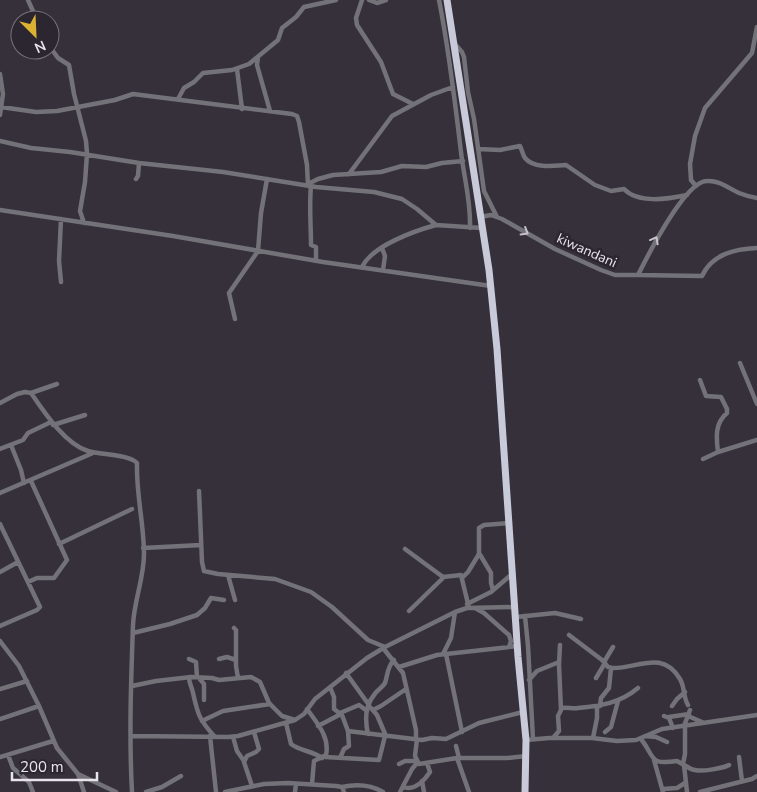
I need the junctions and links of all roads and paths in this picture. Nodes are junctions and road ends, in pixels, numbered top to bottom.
1 (336, 0) edge
2 (362, 0) edge
3 (369, 0) edge
4 (386, 0) edge
5 (439, 0) edge
6 (446, 0) edge
7 (757, 27) edge
8 (453, 42) junction
9 (258, 57) junction
10 (60, 59) edge
11 (237, 69) junction
12 (0, 74) edge
13 (453, 86) junction
14 (178, 99) junction
15 (412, 104) junction
16 (2, 107) junction
17 (77, 108) junction
18 (242, 109) junction
19 (270, 112) junction
20 (0, 115) edge
21 (0, 141) edge
22 (478, 149) junction
23 (87, 154) junction
24 (463, 162) junction
25 (139, 163) junction
26 (349, 174) junction
27 (136, 179) dead end
28 (267, 179) junction
29 (309, 185) junction
30 (696, 186) junction
31 (688, 195) junction
32 (757, 198) edge
33 (0, 210) edge
34 (480, 217) junction
35 (497, 217) junction
36 (61, 219) junction
37 (84, 222) junction
38 (436, 225) junction
39 (470, 228) junction
40 (482, 228) junction
41 (382, 248) junction
42 (757, 248) edge
43 (258, 251) junction
44 (316, 260) junction
45 (362, 267) junction
46 (383, 270) junction
47 (638, 276) junction
48 (61, 282) dead end
49 (491, 286) junction
50 (235, 319) dead end
51 (740, 362) dead end
52 (700, 380) dead end
53 (57, 384) dead end
54 (31, 393) junction
55 (0, 403) edge
56 (757, 404) edge
57 (85, 415) dead end
58 (52, 424) junction
59 (757, 440) edge
60 (11, 445) junction
61 (0, 449) edge
62 (94, 452) junction
63 (718, 452) junction
64 (702, 459) dead end
65 (31, 481) junction
66 (24, 483) junction
67 (199, 491) dead end
68 (0, 493) edge
69 (132, 509) dead end
70 (510, 523) junction
71 (0, 524) edge
72 (59, 544) junction
73 (201, 545) junction
74 (144, 548) junction
75 (405, 549) dead end
76 (479, 553) junction
77 (18, 562) junction
78 (0, 572) edge
79 (512, 574) junction
80 (228, 575) junction
81 (444, 577) junction
82 (462, 578) junction
83 (28, 582) junction
84 (493, 590) junction
85 (224, 600) dead end
86 (235, 600) dead end
87 (468, 606) junction
88 (515, 607) junction
89 (474, 608) junction
90 (410, 611) dead end
91 (455, 612) junction
92 (525, 616) junction
93 (516, 617) junction
94 (582, 618) dead end
95 (0, 626) edge
96 (234, 628) dead end
97 (133, 633) junction
98 (570, 635) dead end
99 (0, 641) edge
100 (560, 644) dead end
101 (518, 646) junction
102 (509, 647) junction
103 (614, 647) dead end
104 (384, 648) junction
105 (444, 654) junction
106 (218, 658) dead end
107 (189, 659) dead end
108 (236, 660) junction
109 (394, 660) junction
110 (559, 662) junction
111 (604, 663) junction
112 (399, 667) junction
113 (611, 668) junction
114 (346, 673) junction
115 (189, 677) junction
116 (198, 678) junction
117 (238, 678) junction
118 (596, 678) dead end
119 (529, 680) junction
120 (27, 681) junction
121 (132, 686) junction
122 (330, 687) junction
123 (638, 688) dead end
124 (0, 689) edge
125 (406, 689) junction
126 (685, 692) junction
127 (204, 700) dead end
128 (618, 701) junction
129 (270, 704) junction
130 (39, 706) junction
131 (599, 706) junction
132 (672, 706) dead end
133 (369, 708) junction
134 (307, 709) junction
135 (561, 710) junction
136 (689, 711) junction
137 (523, 712) junction
138 (341, 714) junction
139 (757, 715) edge
140 (0, 719) edge
141 (296, 720) junction
142 (202, 721) junction
143 (286, 723) junction
144 (703, 723) junction
145 (318, 726) junction
146 (685, 726) junction
147 (673, 728) junction
148 (254, 732) junction
149 (348, 732) junction
150 (462, 732) junction
151 (605, 732) dead end
152 (368, 734) junction
153 (131, 736) junction
154 (213, 736) junction
155 (385, 736) junction
156 (233, 737) junction
157 (643, 737) junction
158 (553, 738) junction
159 (593, 738) junction
160 (417, 739) junction
161 (54, 740) junction
162 (530, 740) junction
163 (667, 742) dead end
164 (456, 746) dead end
165 (8, 755) junction
166 (526, 756) junction
167 (0, 757) edge
168 (323, 757) junction
169 (739, 757) dead end
170 (340, 758) junction
171 (458, 758) junction
172 (654, 759) junction
173 (244, 761) junction
174 (417, 762) junction
175 (427, 763) junction
176 (400, 764) dead end
177 (683, 765) junction
178 (729, 765) dead end
179 (78, 774) junction
180 (181, 776) dead end
181 (757, 776) edge
182 (422, 781) junction
183 (742, 781) junction
184 (685, 783) junction
185 (296, 784) junction
186 (312, 784) junction
187 (252, 786) junction
188 (403, 787) junction
189 (723, 789) edge
190 (343, 790) edge
191 (663, 790) edge
192 (675, 790) edge
193 (33, 792) edge
194 (84, 792) edge
195 (116, 792) edge
196 (132, 792) edge
197 (146, 792) edge
198 (216, 792) edge
199 (225, 792) edge
200 (295, 792) edge
201 (384, 792) edge
202 (400, 792) edge
203 (424, 792) edge
204 (469, 792) edge
205 (525, 792) edge
206 (687, 792) edge
207 (700, 792) edge

1 - 9 street
2 - 15 street
3 - 4 street
5 - 13 street
6 - 8 highway
7 - 30 street
8 - 22 street
8 - 34 highway
9 - 11 street
9 - 19 street
10 - 17 street
11 - 14 street
11 - 18 street
12 - 16 street
13 - 15 street
13 - 24 street
14 - 17 street
14 - 18 street
15 - 26 street
16 - 17 street
16 - 20 street
17 - 23 street
18 - 19 street
19 - 29 street
21 - 23 street
22 - 31 street
22 - 35 street
23 - 25 street
23 - 37 street
24 - 26 street
24 - 39 street
25 - 27 street
25 - 28 street
26 - 29 street
28 - 29 street
28 - 43 street
29 - 38 street
29 - 44 street
30 - 31 street
30 - 32 street
47 -> 31 street
33 - 36 street
34 - 35 street, kiwandani
34 - 40 highway
35 -> 47 street, kiwandani
36 - 37 street
36 - 48 street
37 - 43 street
38 - 39 street
38 - 41 street
39 - 40 street
40 - 49 highway
41 - 45 street
41 - 46 street
42 - 47 street, kiwandani
43 - 44 street
43 - 50 street
44 - 45 street
45 - 46 street
46 - 49 street
49 - 70 highway
51 - 56 street
52 - 63 street
53 - 54 street
54 - 55 street
54 - 58 street
57 - 58 street
58 - 60 street
58 - 62 street
59 - 63 street
60 - 61 street
60 - 66 street
62 - 65 street
62 - 74 street
63 - 64 street
65 - 66 street
65 - 72 street
66 - 68 street
67 - 73 street
69 - 72 street
70 - 76 street
70 - 79 highway
71 - 77 street
72 - 83 street
73 - 74 street
73 - 80 street
74 - 97 street
75 - 81 street
76 - 82 street
76 - 84 street
77 - 78 street
77 - 83 street
79 - 84 street
79 - 88 highway
80 - 86 street
80 - 104 street
81 - 82 street
81 - 90 street
82 - 87 street
83 - 95 street
84 - 87 street
85 - 97 street
87 - 89 street
87 - 91 street
88 - 89 street
88 - 93 highway
89 - 102 street
91 - 104 street
91 - 105 street
92 - 93 street
92 - 94 street
92 - 119 street
93 - 101 highway
96 - 108 street
97 - 121 street
98 - 111 street
99 - 120 street
100 - 110 street
101 - 102 street
101 - 137 highway
102 - 105 street
103 - 111 street
104 - 109 street
104 - 114 street
105 - 112 street
105 - 150 street
106 - 108 street
107 - 116 street
108 - 117 street
109 - 112 street
109 - 133 street
110 - 119 street
110 - 135 street
111 - 113 street
111 - 118 street
112 - 125 street
113 - 126 street
113 - 131 street
114 - 122 street
114 - 133 street
115 - 116 street
115 - 121 street
115 - 142 street
116 - 117 street
116 - 127 street
117 - 129 street
119 - 162 street
120 - 124 street
120 - 130 street
121 - 153 street
122 - 134 street
122 - 138 street
123 - 128 street
125 - 133 street
125 - 160 street
126 - 132 street
126 - 136 street
128 - 131 street
128 - 151 street
129 - 141 street
129 - 142 street
130 - 140 street
130 - 161 street
131 - 135 street
131 - 159 street
133 - 138 street
133 - 152 street
133 - 155 street
134 - 141 street
134 - 145 street
135 - 158 street
136 - 144 street
136 - 146 street
136 - 147 street
137 - 150 street
137 - 162 highway
138 - 145 street
138 - 149 street
139 - 144 street
141 - 143 street
142 - 154 street
143 - 148 street
143 - 168 street
144 - 146 street
145 - 168 street
146 - 147 street
146 - 177 street
147 - 157 street
148 - 156 street
148 - 173 street
149 - 152 street
149 - 170 street
150 - 160 street
152 - 155 street
153 - 154 street
153 - 196 street
154 - 156 street
154 - 198 street
155 - 160 street
155 - 170 street
156 - 173 street
157 - 159 street
157 - 163 street
157 - 172 street
158 - 159 street
158 - 162 street
160 - 174 street
161 - 165 street
161 - 179 street
162 - 166 highway
164 - 171 street
165 - 167 street
165 - 193 street
166 - 171 street
166 - 205 highway
168 - 170 street
168 - 186 street
169 - 183 street
171 - 175 street
171 - 204 street
172 - 177 street
172 - 191 street
173 - 187 street
174 - 175 street
174 - 176 street
174 - 188 street
175 - 182 street
177 - 178 street
177 - 184 street
179 - 194 street
179 - 195 street
180 - 197 street
181 - 183 street
182 - 188 street
182 - 203 street
183 - 189 street
184 - 192 street
184 - 206 street
185 - 186 street
185 - 187 street
185 - 200 street
186 - 190 street
187 - 199 street
188 - 202 street
189 - 207 street
190 - 201 street
191 - 192 street

